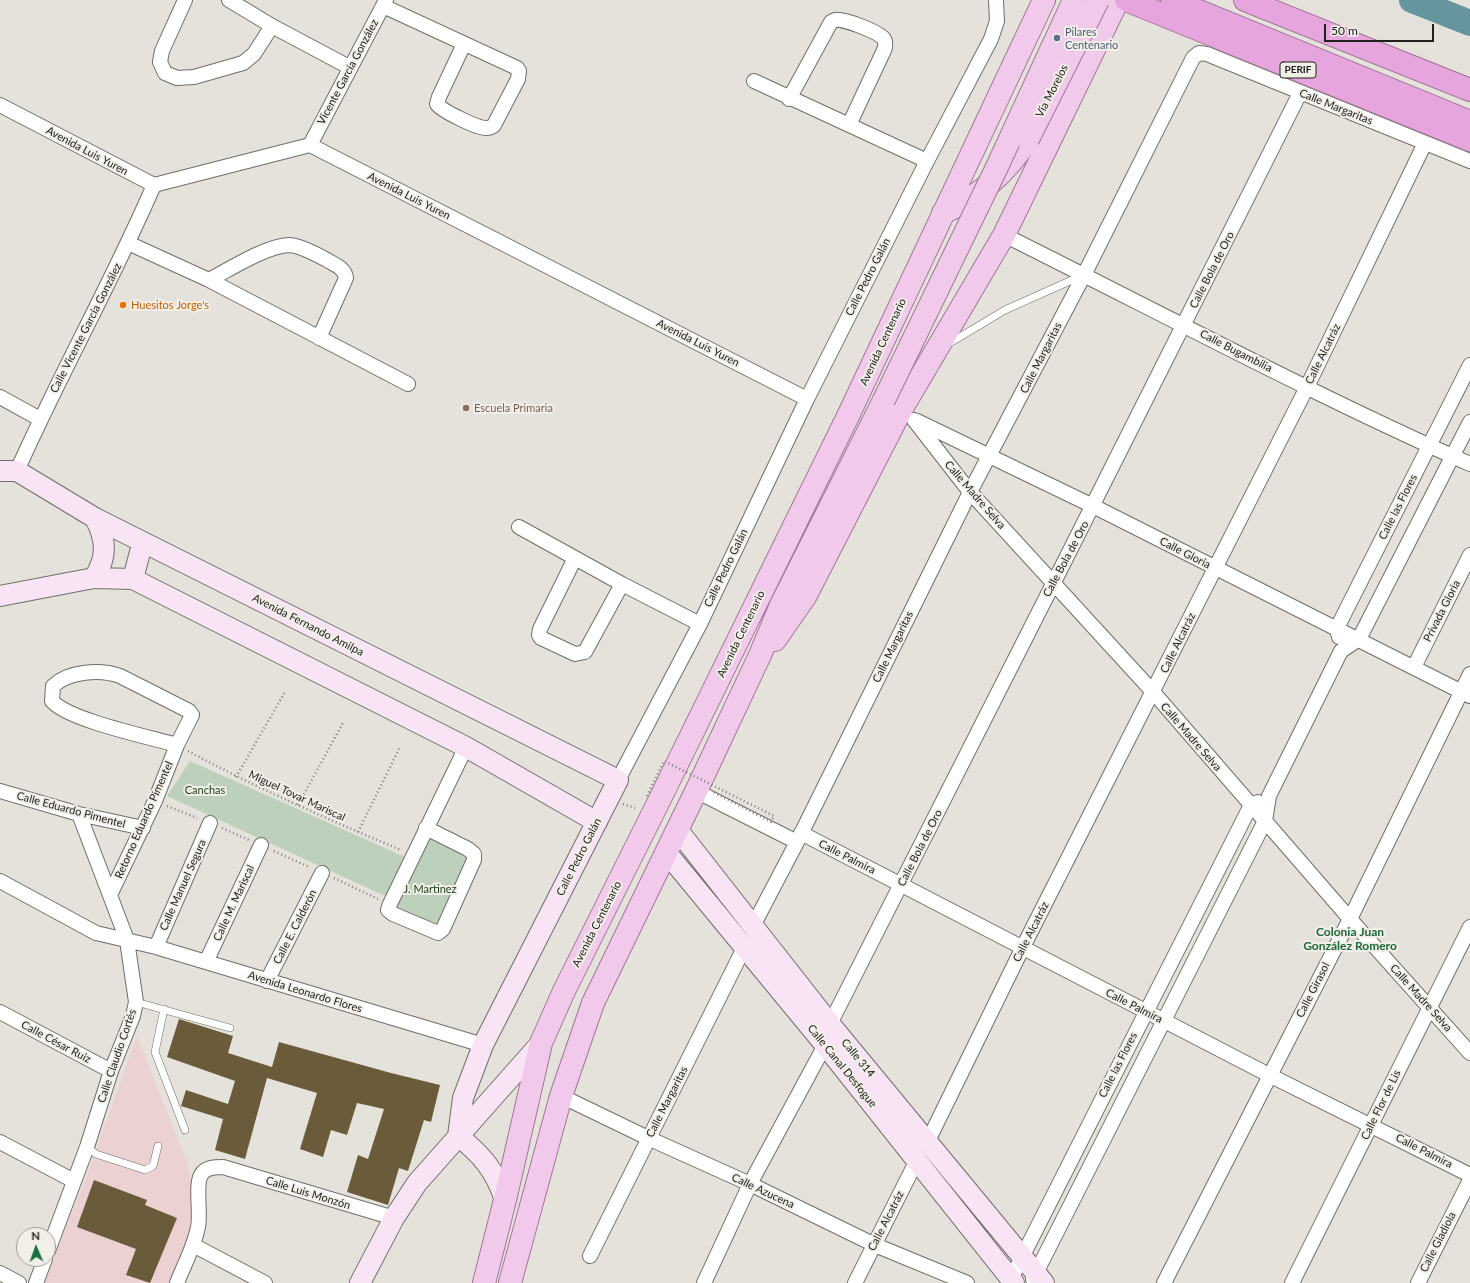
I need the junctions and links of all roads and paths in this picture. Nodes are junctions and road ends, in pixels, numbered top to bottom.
1 (185, 0) edge
2 (229, 0) edge
3 (1074, 0) edge
4 (1086, 0) edge
5 (1098, 0) edge
6 (1118, 0) edge
7 (1126, 0) edge
8 (1172, 0) edge
9 (1245, 0) edge
10 (996, 1) edge
11 (1045, 1) edge
12 (384, 3) edge
13 (272, 26) junction
14 (1105, 31) junction
15 (464, 44) junction
16 (349, 67) junction
17 (754, 81) dead end
18 (1470, 90) edge
19 (1300, 93) junction
20 (789, 99) junction
21 (0, 105) edge
22 (1470, 122) edge
23 (849, 125) junction
24 (1470, 140) edge
25 (1425, 143) junction
26 (310, 145) junction
27 (1470, 161) edge
28 (927, 162) junction
29 (154, 185) junction
30 (943, 212) junction
31 (1004, 235) junction
32 (128, 243) junction
33 (1084, 275) junction
34 (209, 280) junction
35 (1184, 325) junction
36 (319, 338) junction
37 (934, 352) junction
38 (1470, 365) edge
39 (408, 384) dead end
40 (1307, 387) junction
41 (0, 397) edge
42 (807, 399) junction
43 (900, 410) junction
44 (40, 419) junction
45 (1470, 422) edge
46 (1428, 447) junction
47 (990, 456) junction
48 (1452, 456) junction
49 (1470, 464) edge
50 (9, 471) edge
51 (970, 492) junction
52 (1093, 506) junction
53 (95, 518) junction
54 (519, 527) dead end
55 (148, 544) junction
56 (1470, 556) edge
57 (575, 558) junction
58 (1214, 568) junction
59 (94, 578) junction
60 (133, 579) junction
61 (1053, 582) junction
62 (622, 584) junction
63 (0, 596) edge
64 (700, 624) junction
65 (1337, 628) junction
66 (1358, 639) junction
67 (1341, 651) junction
68 (1414, 667) junction
69 (1470, 674) edge
70 (285, 692) dead end
71 (1154, 693) junction
72 (1466, 694) edge
73 (344, 722) dead end
74 (177, 745) junction
75 (400, 746) dead end
76 (466, 747) junction
77 (236, 777) junction
78 (618, 780) junction
79 (0, 791) edge
80 (704, 792) junction
81 (1269, 796) junction
82 (610, 798) junction
83 (298, 805) junction
84 (649, 805) junction
85 (1251, 806) junction
86 (79, 814) junction
87 (1265, 821) junction
88 (597, 822) junction
89 (210, 823) dead end
90 (143, 828) junction
91 (426, 828) junction
92 (677, 829) junction
93 (358, 832) junction
94 (799, 837) junction
95 (261, 845) dead end
96 (666, 852) junction
97 (413, 855) junction
98 (322, 873) dead end
99 (0, 881) edge
100 (901, 885) junction
101 (110, 895) junction
102 (1350, 919) junction
103 (753, 926) junction
104 (1470, 928) edge
105 (127, 940) junction
106 (156, 947) junction
107 (744, 948) junction
108 (1022, 949) junction
109 (206, 962) junction
110 (267, 981) junction
111 (136, 1002) junction
112 (1430, 1007) junction
113 (164, 1009) junction
114 (0, 1012) edge
115 (1145, 1012) junction
116 (1164, 1021) junction
117 (830, 1024) junction
118 (230, 1028) dead end
119 (541, 1043) junction
120 (483, 1045) junction
121 (825, 1045) junction
122 (1470, 1053) edge
123 (475, 1066) junction
124 (111, 1071) junction
125 (1269, 1075) junction
126 (506, 1082) junction
127 (561, 1096) junction
128 (1371, 1125) junction
129 (185, 1130) dead end
130 (458, 1136) junction
131 (648, 1138) junction
132 (0, 1142) edge
133 (927, 1143) junction
134 (158, 1146) dead end
135 (87, 1147) junction
136 (917, 1160) junction
137 (1470, 1175) edge
138 (1470, 1180) edge
139 (74, 1181) junction
140 (750, 1184) junction
141 (505, 1200) junction
142 (394, 1218) junction
143 (56, 1229) edge
144 (192, 1245) junction
145 (875, 1245) junction
146 (590, 1256) dead end
147 (1022, 1256) junction
148 (42, 1267) edge
149 (0, 1273) edge
150 (1037, 1279) edge
151 (1009, 1282) edge
152 (19, 1283) edge
153 (36, 1283) edge
154 (177, 1283) edge
155 (265, 1283) edge
156 (360, 1283) edge
157 (484, 1283) edge
158 (510, 1283) edge
159 (704, 1283) edge
160 (855, 1283) edge
161 (967, 1283) edge
162 (1164, 1283) edge
163 (1292, 1283) edge
164 (1418, 1283) edge

1 - 13 street
2 - 13 street
3 - 43 main road, bridge
4 - 14 main road
5 - 30 main road, Vía Morelos, bridge
6 - 14 main road
7 - 24 highway, PERIF
8 - 22 highway
9 - 18 highway
10 - 28 street, Calle Pedro Galán
11 - 30 main road, Avenida Centenario
12 - 15 street
12 - 16 street, Vicente García González
13 - 16 street
14 - 31 main road
15 - 15 street
16 - 26 street, Vicente García González
17 - 20 street
19 - 25 street, Calle Margaritas
19 - 33 street, Calle Margaritas
19 - 35 street, Calle Bola de Oro
20 - 23 street
20 - 23 street
21 - 29 street, Avenida Luis Yuren
23 - 28 street
25 - 27 street, Calle Margaritas
25 - 40 street, Calle Alcatráz
26 - 29 street
26 - 42 street, Avenida Luis Yuren
28 - 42 street, Calle Pedro Galán
29 - 32 street, Calle Vicente García González
30 - 84 main road, Avenida Centenario
31 - 33 street, Calle Bugambilia
31 - 37 main road
32 - 34 street
32 - 44 street, Calle Vicente García González
33 - 35 street, Calle Bugambilia
33 - 37 lane
33 - 47 street, Calle Margaritas
34 - 36 street
34 - 36 street
35 - 40 street, Calle Bugambilia
35 - 52 street, Calle Bola de Oro
36 - 39 street
37 - 43 main road
38 - 46 street, Calle las Flores
40 - 46 street, Calle Bugambilia
40 - 58 street, Calle Alcatráz
41 - 44 street
42 - 64 street, Calle Pedro Galán
43 - 47 street, Calle Gloria
43 - 51 street, Calle Madre Selva
43 - 80 main road
44 - 50 street, Calle Vicente García González
45 - 48 street, Calle las Flores
46 - 48 street, Calle Bugambilia
46 - 65 street, Calle las Flores
47 - 51 street, Calle Margaritas
47 - 52 street, Calle Gloria
48 - 49 street, Calle Bugambilia
48 - 66 street, Calle las Flores
50 - 53 street, Avenida Fernando Amilpa
51 - 61 street, Calle Madre Selva
51 - 94 street, Calle Margaritas
52 - 58 street, Calle Gloria
52 - 61 street, Calle Bola de Oro
53 - 55 street, Avenida Fernando Amilpa
53 - 59 street
54 - 57 street
55 - 60 street
55 - 78 street, Avenida Fernando Amilpa
56 - 68 street, Privada Gloria
57 - 62 street
57 - 62 street
58 - 65 street, Calle Gloria
58 - 71 street, Calle Alcatráz
59 - 60 street
59 - 63 street
60 - 76 street
61 - 71 street, Calle Madre Selva
61 - 100 street, Calle Bola de Oro
62 - 64 street
64 - 78 street, Calle Pedro Galán
65 - 66 street, Calle Gloria
65 - 67 street
66 - 67 street, Calle las Flores
66 - 68 street, Calle Gloria
67 - 81 street, Calle las Flores
68 - 72 street, Calle Gloria
69 - 72 street, Calle Girasol
70 - 77 path
71 - 85 street, Calle Madre Selva
71 - 108 street, Calle Alcatráz
72 - 102 street, Calle Girasol
73 - 83 path
74 - 74 street, Retorno Eduardo Pimentel
74 - 77 path, Miguel Tovar Mariscal
74 - 90 street, Retorno Eduardo Pimentel
75 - 93 path
76 - 88 street
76 - 91 street
77 - 83 path, Miguel Tovar Mariscal
78 - 82 street, Calle Pedro Galán
79 - 86 street, Calle Eduardo Pimentel
80 - 84 path, bridge
80 - 92 main road
80 - 94 street, Calle Palmira
81 - 85 street
81 - 87 street, Calle las Flores
82 - 84 path
82 - 88 street, Calle Pedro Galán
83 - 93 path, Miguel Tovar Mariscal
84 - 119 main road, Avenida Centenario
85 - 87 street, Calle Madre Selva
85 - 115 street, Calle las Flores
86 - 90 street, Calle Eduardo Pimentel
86 - 101 street, Calle Claudio Cortés
87 - 102 street, Calle Madre Selva
87 - 116 street, Calle las Flores
88 - 120 street, Calle Pedro Galán
89 - 106 street, Calle Manuel Segura
90 - 101 street, Retorno Eduardo Pimentel
91 - 97 street
91 - 97 street
92 - 96 main road
92 - 103 street, Calle 314
93 - 97 path, Miguel Tovar Mariscal
94 - 100 street, Calle Palmira
94 - 103 street, Calle Margaritas
95 - 109 street, Calle M. Mariscal
96 - 107 street, Calle Canal Desfogue
96 - 127 main road
98 - 110 street, Calle E. Calderón
99 - 105 street, Avenida Leonardo Flores
100 - 108 street, Calle Palmira
100 - 117 street, Calle Bola de Oro
101 - 105 street, Calle Claudio Cortés
102 - 112 street, Calle Madre Selva
102 - 125 street, Calle Girasol
103 - 117 street, Calle 314
104 - 112 street, Calle Flor de Lis
105 - 106 street, Avenida Leonardo Flores
105 - 111 street, Calle Claudio Cortés
106 - 109 street, Avenida Leonardo Flores
107 - 121 street, Calle Canal Desfogue
107 - 131 street, Calle Margaritas
108 - 115 street, Calle Palmira
108 - 133 street, Calle Alcatráz
109 - 110 street, Avenida Leonardo Flores
110 - 120 street, Avenida Leonardo Flores
111 - 113 lane
111 - 124 street, Calle Claudio Cortés
112 - 122 street, Calle Madre Selva
112 - 128 street, Calle Flor de Lis
113 - 118 lane
113 - 129 lane
114 - 124 street, Calle César Ruiz
115 - 116 street, Calle Palmira
115 - 147 street, Calle las Flores
116 - 125 street, Calle Palmira
116 - 150 street, Calle las Flores
117 - 133 street, Calle 314
119 - 126 street
119 - 141 main road, Avenida Centenario
120 - 123 street, Calle Pedro Galán
121 - 136 street, Calle Canal Desfogue
121 - 140 street
123 - 126 street
123 - 130 street, Calle Pedro Galán
124 - 135 street, Calle Claudio Cortés
125 - 128 street, Calle Palmira
125 - 162 street, Calle Girasol
126 - 130 street
127 - 131 street, Calle Azucena
127 - 158 main road
128 - 137 street, Calle Palmira
128 - 163 street, Calle Flor de Lis
130 - 141 street
130 - 142 street
131 - 140 street, Calle Azucena
131 - 146 street, Calle Margaritas
132 - 139 street
133 - 147 street, Calle 314
134 - 135 lane
135 - 139 street, Calle Claudio Cortés
136 - 145 street, Calle Alcatráz
136 - 151 street, Calle Canal Desfogue
138 - 164 street, Calle Gladiola
139 - 143 street, Calle Claudio Cortés
140 - 145 street, Calle Azucena
140 - 159 street
141 - 157 main road, Avenida Centenario
142 - 144 street, Calle Luis Monzón
142 - 156 street
144 - 154 street
144 - 155 street
145 - 160 street, Calle Alcatráz
145 - 161 street, Calle Azucena
147 - 150 street, Calle 314
147 - 151 street, Calle las Flores
148 - 153 street
149 - 152 street

